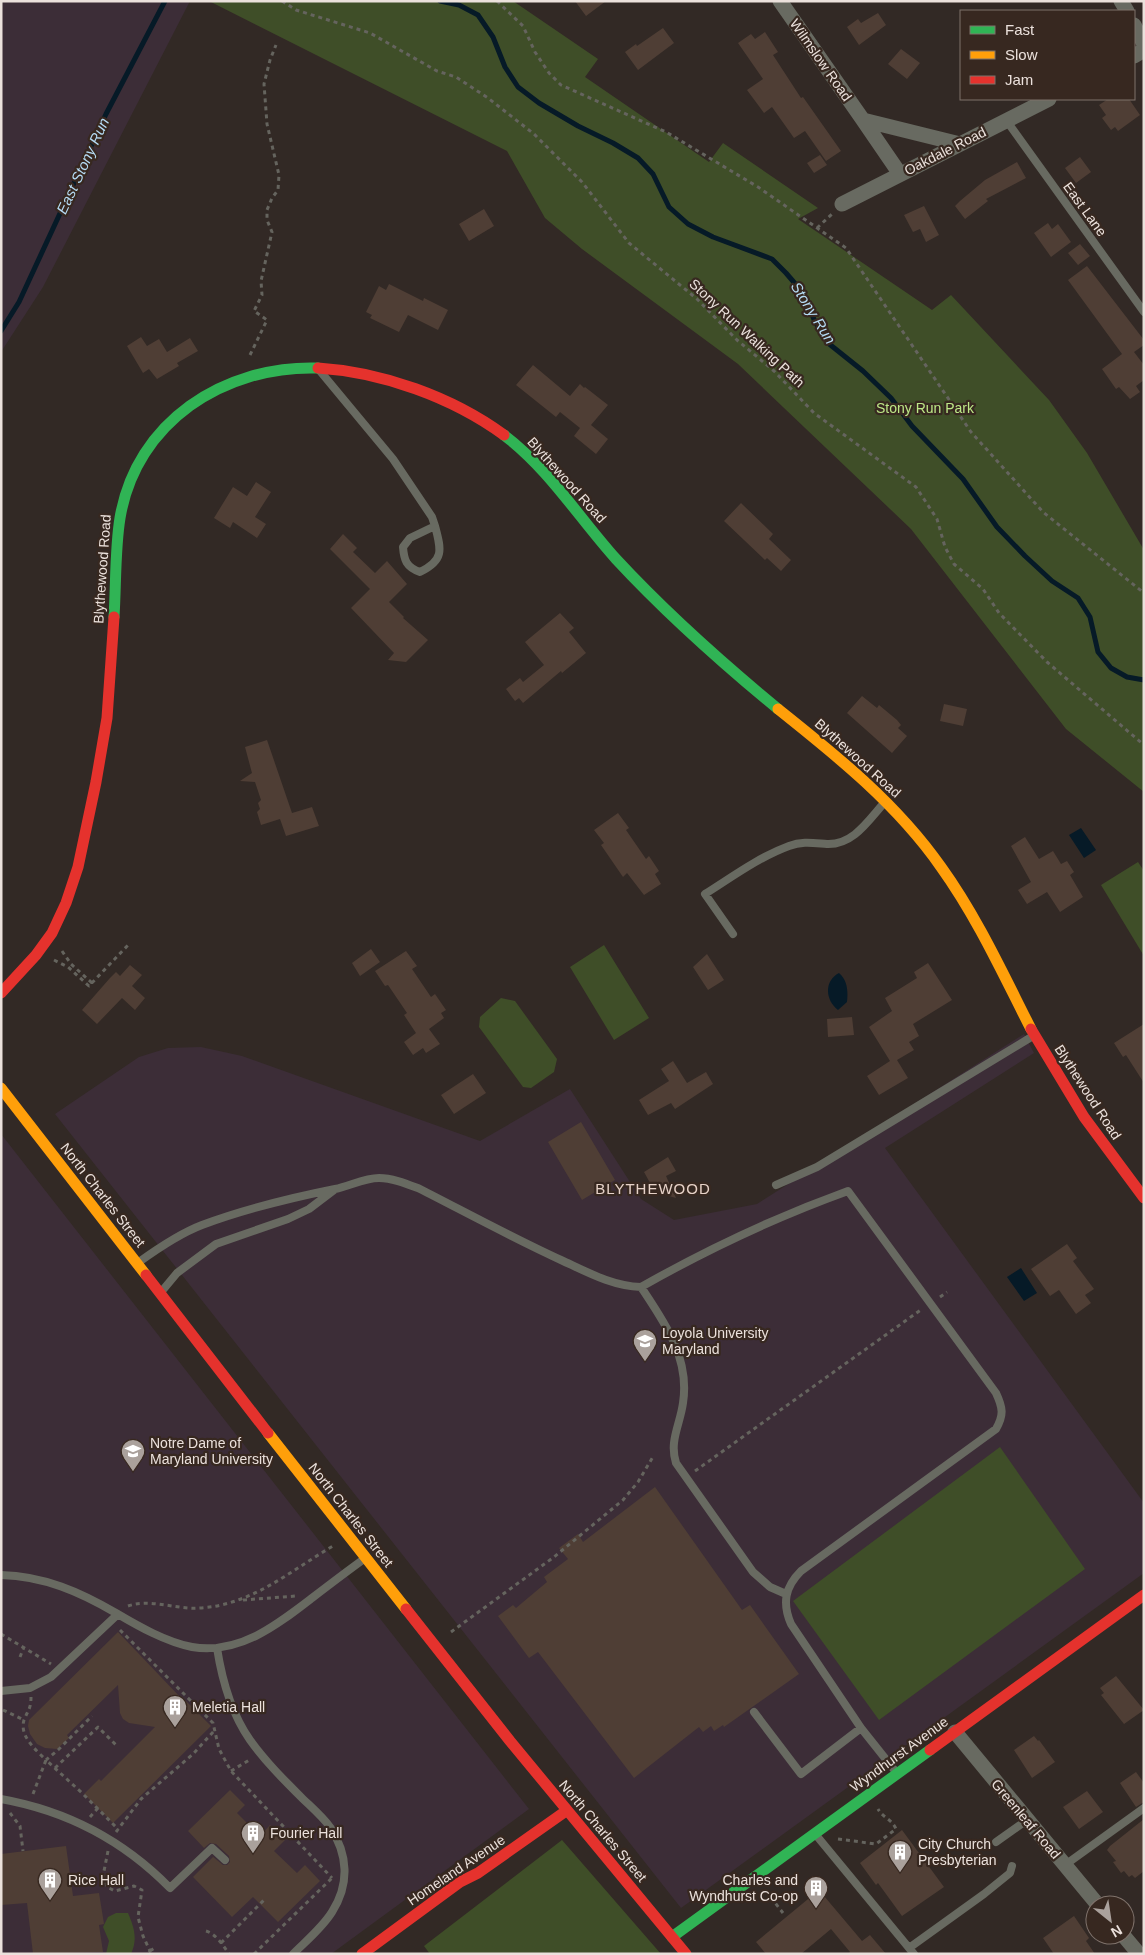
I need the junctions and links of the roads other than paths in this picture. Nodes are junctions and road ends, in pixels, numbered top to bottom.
1 (780, 1) edge
2 (1135, 27) edge
3 (1144, 44) edge
4 (1047, 100) edge
5 (863, 120) junction
6 (1006, 120) junction
7 (960, 144) junction
8 (900, 174) junction
9 (842, 204) road end
10 (1144, 312) edge
11 (317, 368) junction
12 (435, 526) junction
13 (885, 802) junction
14 (733, 934) dead end
15 (1, 993) edge
16 (1035, 1035) junction
17 (1, 1088) edge
18 (776, 1185) dead end
19 (336, 1189) junction
20 (1144, 1198) edge
21 (138, 1263) junction
22 (641, 1287) junction
23 (161, 1293) junction
24 (365, 1558) junction
25 (1, 1576) edge
26 (786, 1594) junction
27 (1144, 1596) edge
28 (118, 1614) junction
29 (217, 1648) junction
30 (1, 1691) edge
31 (754, 1712) dead end
32 (861, 1728) junction
33 (955, 1732) junction
34 (897, 1774) junction
35 (4, 1800) edge
36 (1144, 1808) edge
37 (566, 1811) junction
38 (1027, 1820) junction
39 (815, 1833) junction
40 (996, 1842) dead end
41 (224, 1860) dead end
42 (1065, 1865) junction
43 (1012, 1866) dead end
44 (1090, 1895) edge
45 (672, 1937) junction
46 (912, 1951) edge
47 (293, 1954) edge
48 (362, 1954) edge
49 (686, 1954) edge

1 - 5 street, Wilmslow Road
2 - 3 street
4 - 6 street, Oakdale Road
5 - 7 street
5 - 8 street, Wilmslow Road
6 - 7 street, Oakdale Road
6 - 10 lane, East Lane
7 - 8 street, Oakdale Road
8 - 9 street, Oakdale Road
11 - 12 lane
11 - 13 street, Blythewood Road
11 - 15 street, Blythewood Road
12 - 12 lane
13 - 14 lane
13 - 16 street, Blythewood Road
16 - 18 lane
16 - 20 street, Blythewood Road
17 - 21 street, North Charles Street
19 - 21 lane
19 - 22 lane
19 - 23 lane
21 - 23 street, North Charles Street
22 - 26 lane
22 - 26 lane
23 - 24 street, North Charles Street
24 - 29 lane
24 - 37 street, North Charles Street
25 - 28 lane
26 - 32 lane
27 - 33 street, Wyndhurst Avenue
28 - 29 lane
28 - 30 lane
29 - 47 lane
31 - 32 lane
32 - 34 lane
33 - 34 street, Wyndhurst Avenue
33 - 38 street, Greenleaf Road
34 - 39 street, Wyndhurst Avenue
35 - 41 lane
36 - 42 lane
37 - 45 street, North Charles Street
37 - 48 street, Homeland Avenue
38 - 40 lane
38 - 42 street, Greenleaf Road
39 - 45 street, Wyndhurst Avenue
39 - 46 lane
42 - 44 street, Greenleaf Road
43 - 46 lane
45 - 49 street, North Charles Street

